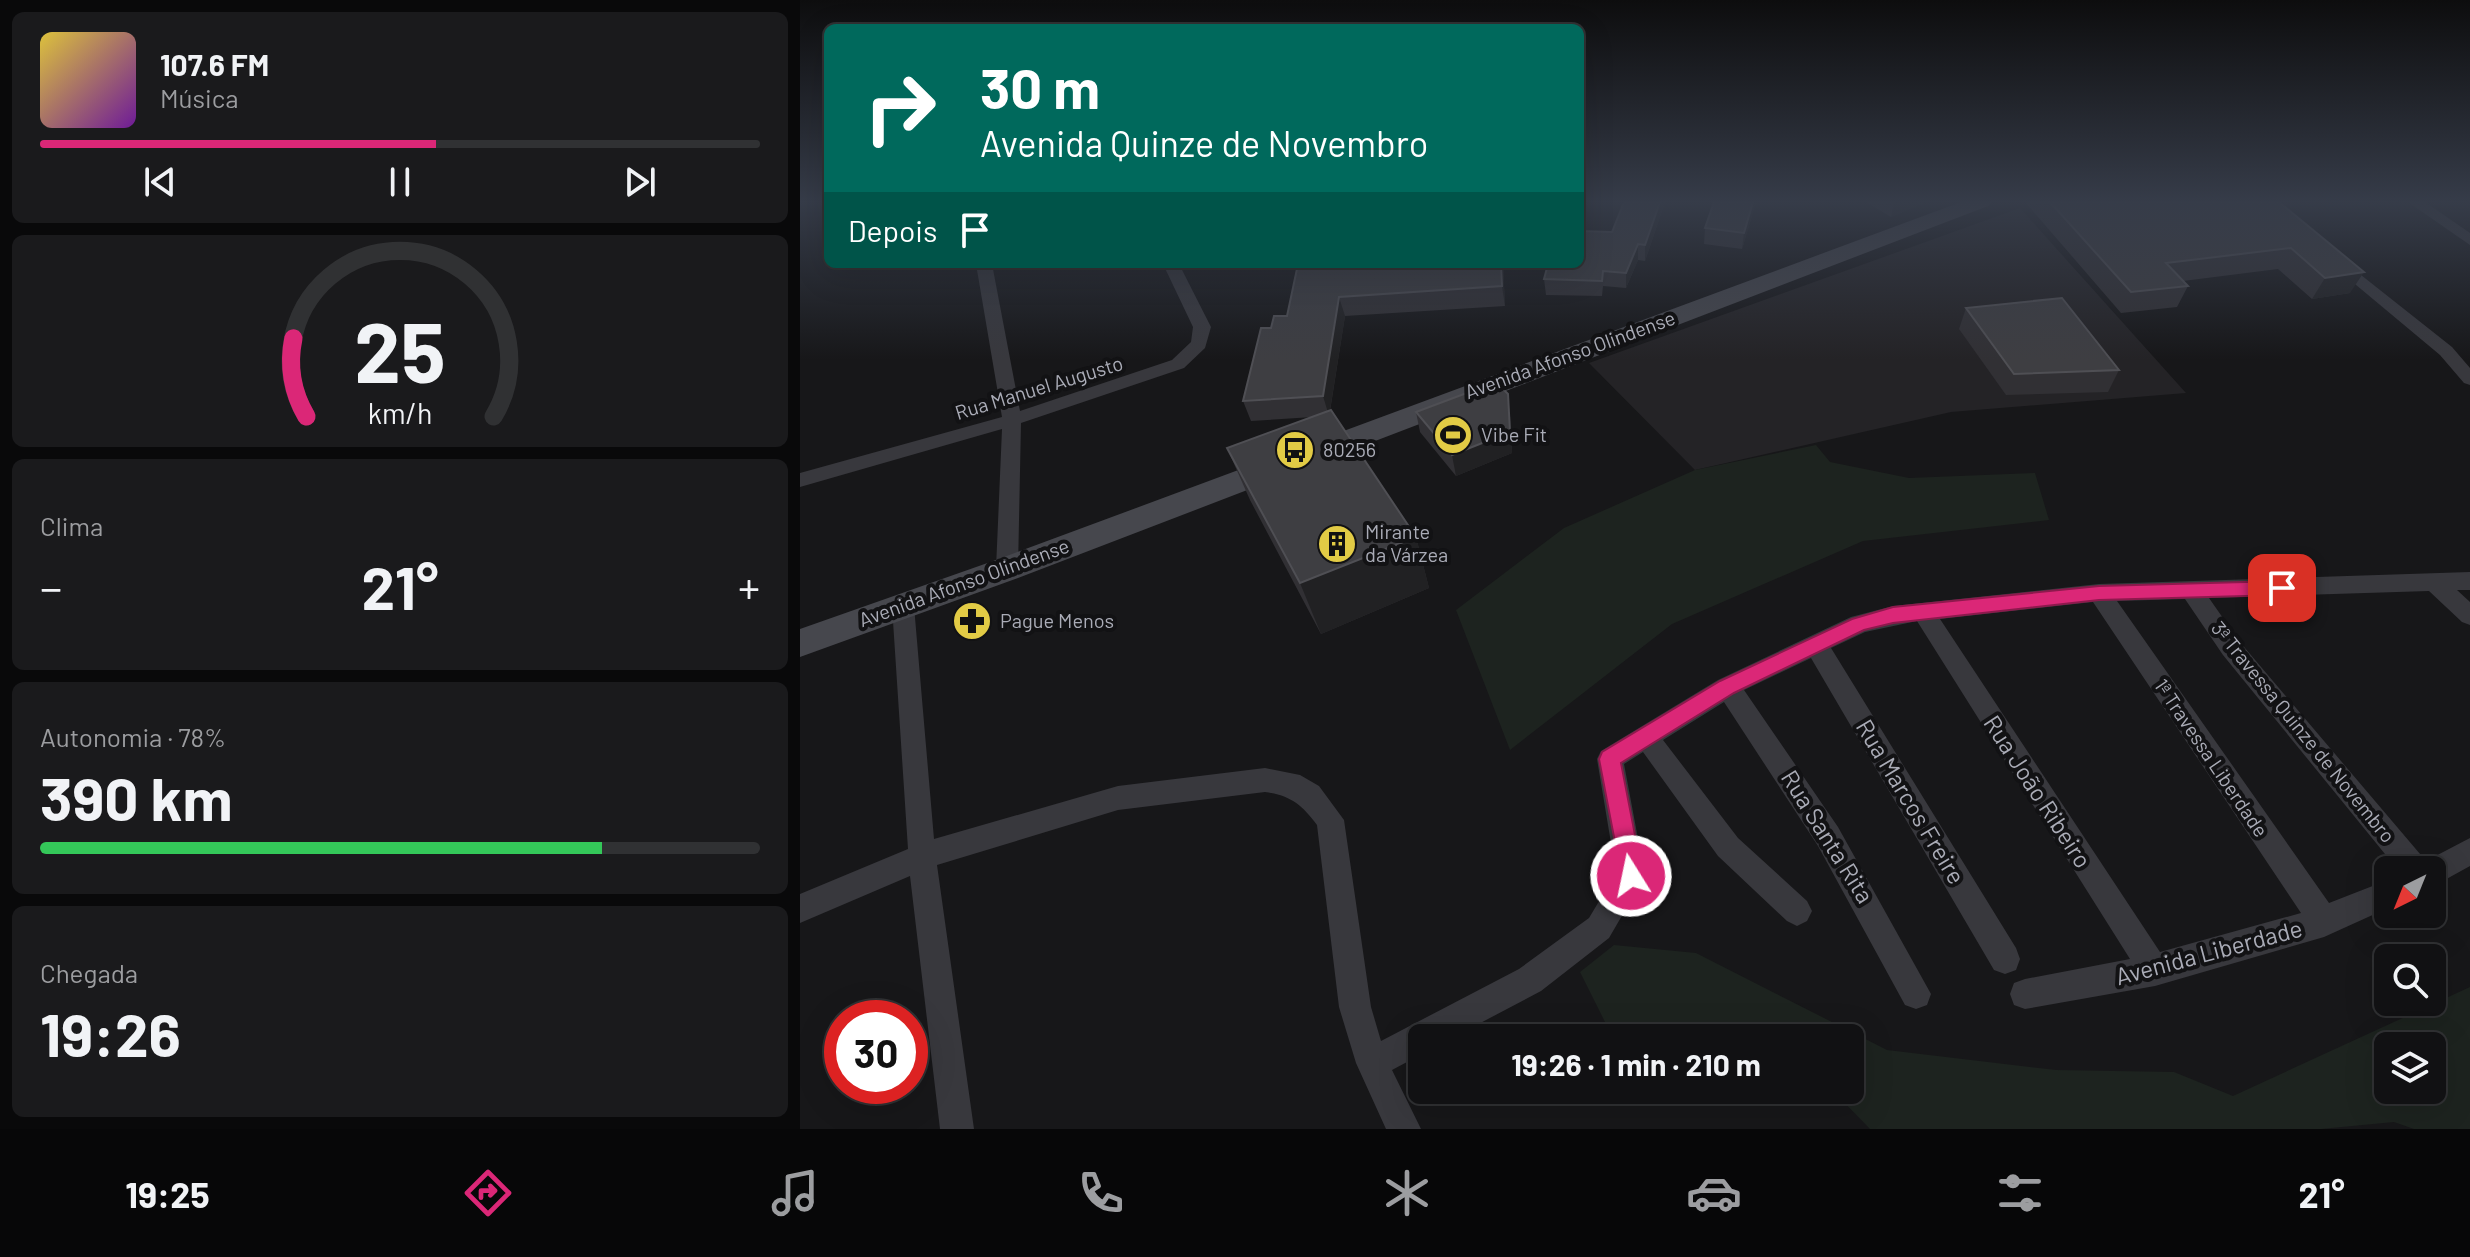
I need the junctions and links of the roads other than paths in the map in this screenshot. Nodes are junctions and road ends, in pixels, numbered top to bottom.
1 (1841, 255) edge
2 (2331, 255) edge
3 (985, 268) edge
4 (1173, 268) edge
5 (2470, 379) edge
6 (1012, 420) junction
7 (800, 480) edge
8 (1007, 569) junction
9 (2433, 581) junction
10 (2470, 581) edge
11 (2192, 592) junction
12 (2099, 593) junction
13 (903, 606) junction
14 (1923, 611) junction
15 (2470, 616) edge
16 (800, 643) edge
17 (1816, 645) junction
18 (1727, 687) junction
19 (1645, 735) junction
20 (2470, 851) edge
21 (2404, 856) edge
22 (922, 857) junction
23 (2446, 865) edge
24 (2374, 900) edge
25 (800, 909) edge
26 (1797, 911) dead end
27 (2324, 922) junction
28 (2005, 959) dead end
29 (2155, 971) junction
30 (1916, 994) dead end
31 (2025, 994) dead end
32 (1372, 1063) junction
33 (957, 1129) edge
34 (1404, 1129) edge

1 - 8 main road, Avenida Afonso Olindense
2 - 5 street
3 - 6 street
4 - 6 street, Rua Manuel Augusto
6 - 7 street, Rua Manuel Augusto
6 - 8 street
8 - 13 main road, Avenida Afonso Olindense
9 - 10 street
9 - 11 street
9 - 15 street
11 - 12 street
11 - 21 street, 3ª Travessa Quinze de Novembro
12 - 14 street
12 - 27 street, 1ª Travessa Liberdade
13 - 16 main road, Avenida Afonso Olindense
13 - 22 street
14 - 17 street
14 - 29 street, Rua João Ribeiro
17 - 18 street
17 - 28 street, Rua Marcos Freire
18 - 19 street
18 - 30 street, Rua Santa Rita
19 - 26 street
19 - 32 street
20 - 23 street
22 - 25 street
22 - 32 street
22 - 33 street
24 - 27 street, Avenida Liberdade
27 - 29 street, Avenida Liberdade
29 - 31 street, Avenida Liberdade
32 - 34 street

